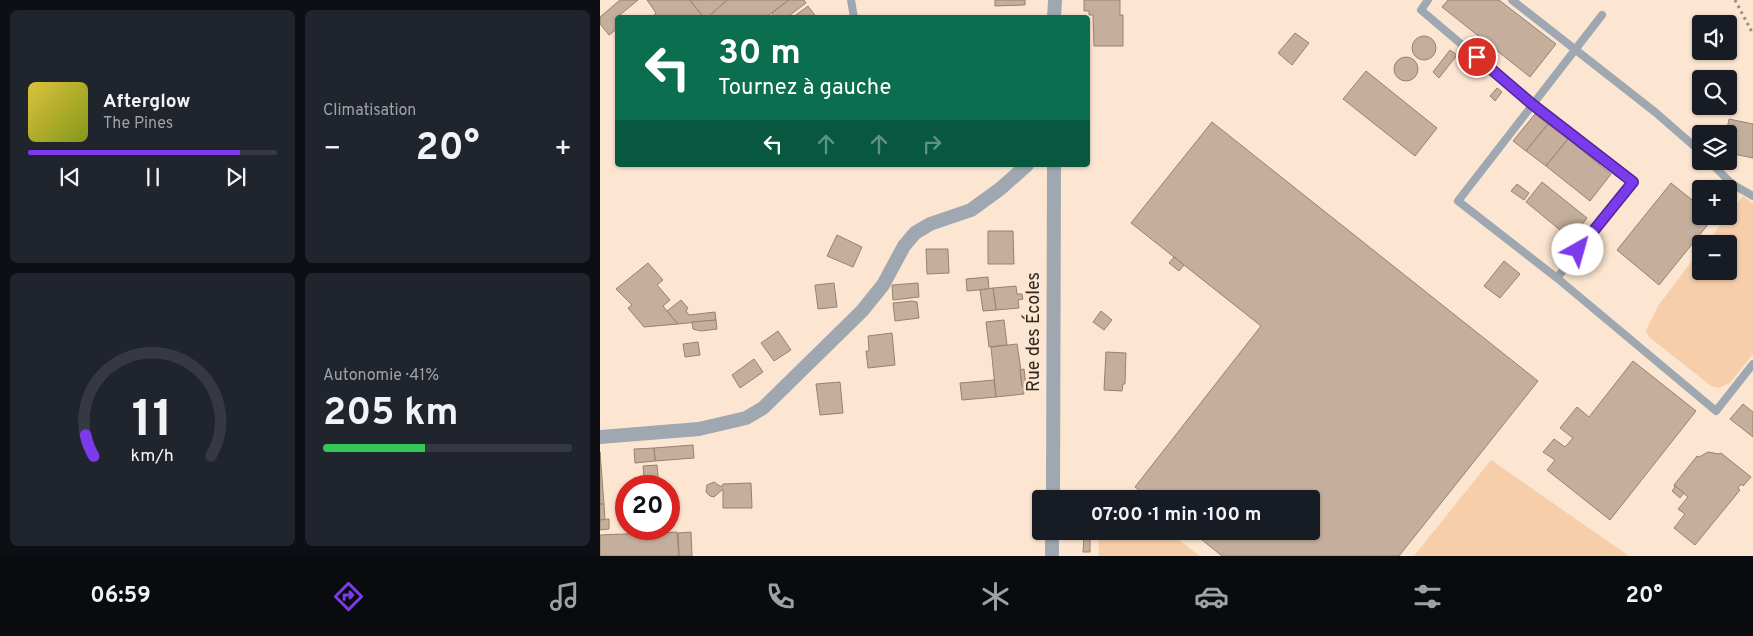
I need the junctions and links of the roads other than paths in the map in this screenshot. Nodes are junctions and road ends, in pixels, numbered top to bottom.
1 (851, 0) edge
2 (1055, 0) edge
3 (1428, 0) edge
4 (1512, 0) edge
5 (854, 15) edge
6 (1054, 15) edge
7 (1602, 16) dead end
8 (1575, 50) junction
9 (1532, 104) junction
10 (1692, 144) edge
11 (1025, 167) edge
12 (1054, 167) edge
13 (1719, 170) edge
14 (1753, 196) edge
15 (1557, 278) junction
16 (1753, 364) edge
17 (600, 437) edge
18 (1053, 490) edge
19 (1052, 540) edge
20 (1052, 556) edge

1 - 5 lane
2 - 6 street
3 - 9 lane
4 - 8 lane
7 - 8 lane
8 - 9 lane
8 - 10 lane
9 - 15 lane
9 - 15 lane
11 - 17 street
12 - 18 street, Rue des Écoles
13 - 14 lane
15 - 16 lane
19 - 20 street

